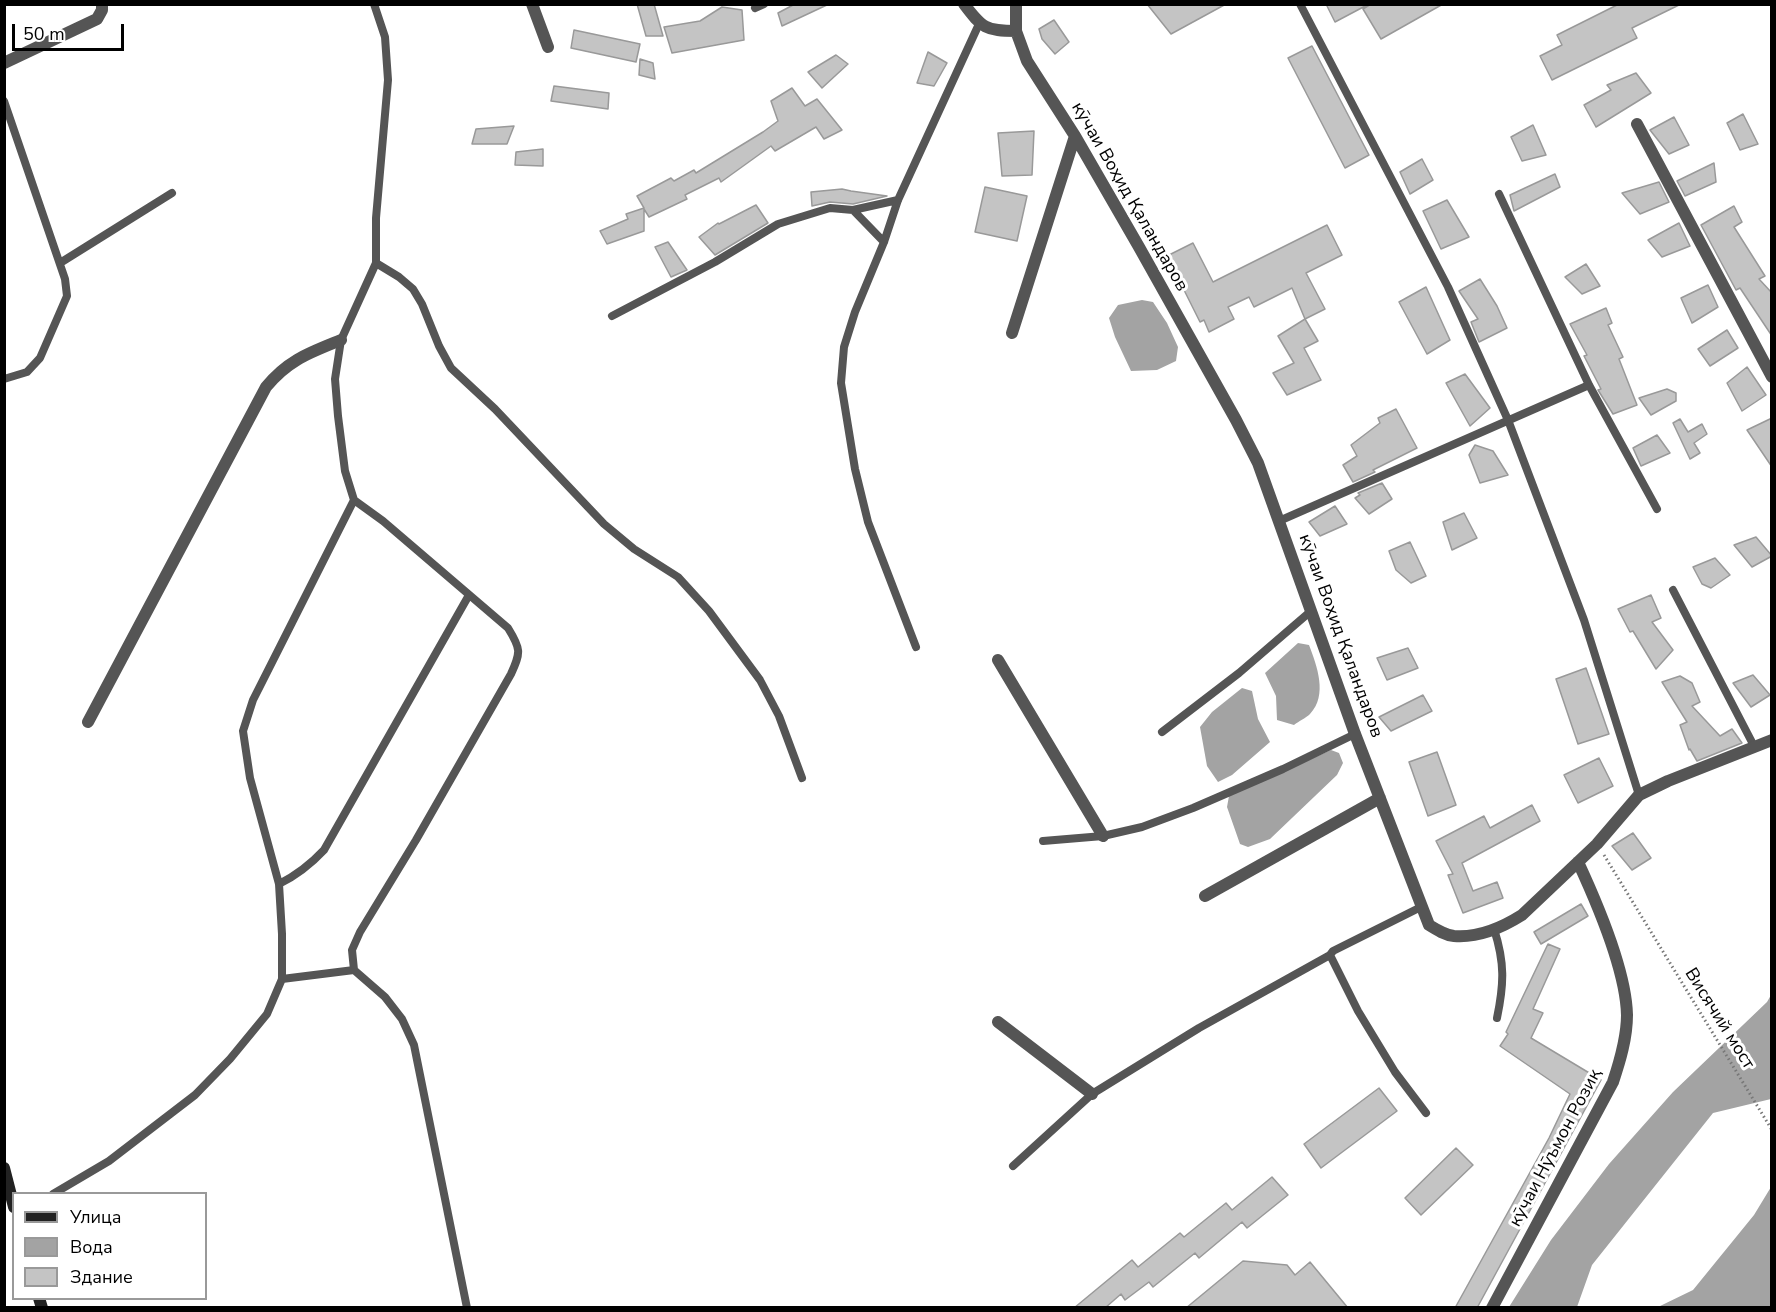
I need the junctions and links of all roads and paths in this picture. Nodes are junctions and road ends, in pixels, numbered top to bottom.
1 (102, 4) edge
2 (374, 4) edge
3 (532, 4) edge
4 (764, 4) edge
5 (964, 4) edge
6 (1016, 4) edge
7 (1300, 4) edge
8 (755, 8) dead end
9 (979, 24) junction
10 (1016, 30) junction
11 (548, 47) dead end
12 (4, 63) edge
13 (4, 101) edge
14 (1637, 124) dead end
15 (1075, 136) junction
16 (172, 193) dead end
17 (1499, 194) dead end
18 (898, 200) junction
19 (853, 210) junction
20 (884, 242) junction
21 (60, 263) junction
22 (376, 263) junction
23 (612, 316) dead end
24 (1012, 333) dead end
25 (341, 340) junction
26 (1772, 377) edge
27 (4, 379) edge
28 (1589, 386) junction
29 (1508, 420) junction
30 (354, 500) junction
31 (1658, 510) dead end
32 (1279, 521) junction
33 (1673, 590) dead end
34 (469, 595) junction
35 (1311, 611) junction
36 (916, 647) dead end
37 (998, 660) dead end
38 (88, 722) dead end
39 (1162, 732) dead end
40 (1355, 734) junction
41 (1772, 740) edge
42 (1755, 748) junction
43 (802, 778) dead end
44 (1639, 795) junction
45 (1380, 798) junction
46 (1103, 836) junction
47 (1043, 841) dead end
48 (1597, 844) junction
49 (1578, 862) junction
50 (279, 884) junction
51 (1204, 896) dead end
52 (1421, 907) junction
53 (1494, 929) junction
54 (1330, 955) junction
55 (354, 970) junction
56 (282, 979) junction
57 (1497, 1018) dead end
58 (998, 1022) dead end
59 (1092, 1094) junction
60 (1426, 1113) dead end
61 (1772, 1130) edge
62 (1013, 1167) dead end
63 (4, 1168) edge
64 (6, 1181) edge
65 (55, 1192) edge
66 (12, 1200) edge
67 (467, 1308) edge
68 (1492, 1308) edge

1 - 12 street
2 - 22 lane
3 - 11 street
4 - 8 lane
5 - 9 street
6 - 10 street, кӯчаи Воҳид Қаландаров
7 - 29 lane
9 - 10 street
9 - 18 lane
10 - 15 street, кӯчаи Воҳид Қаландаров
13 - 21 lane
14 - 26 street
15 - 24 street
15 - 32 street, кӯчаи Воҳид Қаландаров
16 - 21 lane
17 - 28 lane
18 - 19 lane
18 - 20 lane
19 - 20 lane
19 - 23 lane
20 - 36 lane
21 - 27 lane
22 - 25 lane
22 - 43 lane
25 - 30 lane
25 - 38 street
28 - 29 lane
28 - 31 lane
29 - 32 lane
29 - 44 lane
30 - 34 lane
30 - 50 lane
32 - 35 street, кӯчаи Воҳид Қаландаров
33 - 42 lane
34 - 50 lane
34 - 55 lane
35 - 39 lane
35 - 40 street, кӯчаи Воҳид Қаландаров
37 - 46 street
40 - 45 street, кӯчаи Воҳид Қаландаров
40 - 46 lane
41 - 42 street, кӯчаи Воҳид Қаландаров
42 - 44 street, кӯчаи Воҳид Қаландаров
44 - 48 street, кӯчаи Воҳид Қаландаров
45 - 51 street
45 - 52 street, кӯчаи Воҳид Қаландаров
46 - 47 lane
48 - 49 street, кӯчаи Воҳид Қаландаров
48 - 61 path, Висячий мост
49 - 53 street, кӯчаи Воҳид Қаландаров
49 - 68 street, кӯчаи Нӯъмон Розиқ
50 - 56 lane
52 - 53 street, кӯчаи Воҳид Қаландаров
52 - 54 lane
53 - 57 lane
54 - 59 lane
54 - 60 lane
55 - 56 lane
55 - 67 lane
56 - 65 lane
58 - 59 street
59 - 62 lane
63 - 64 main road
64 - 66 main road

